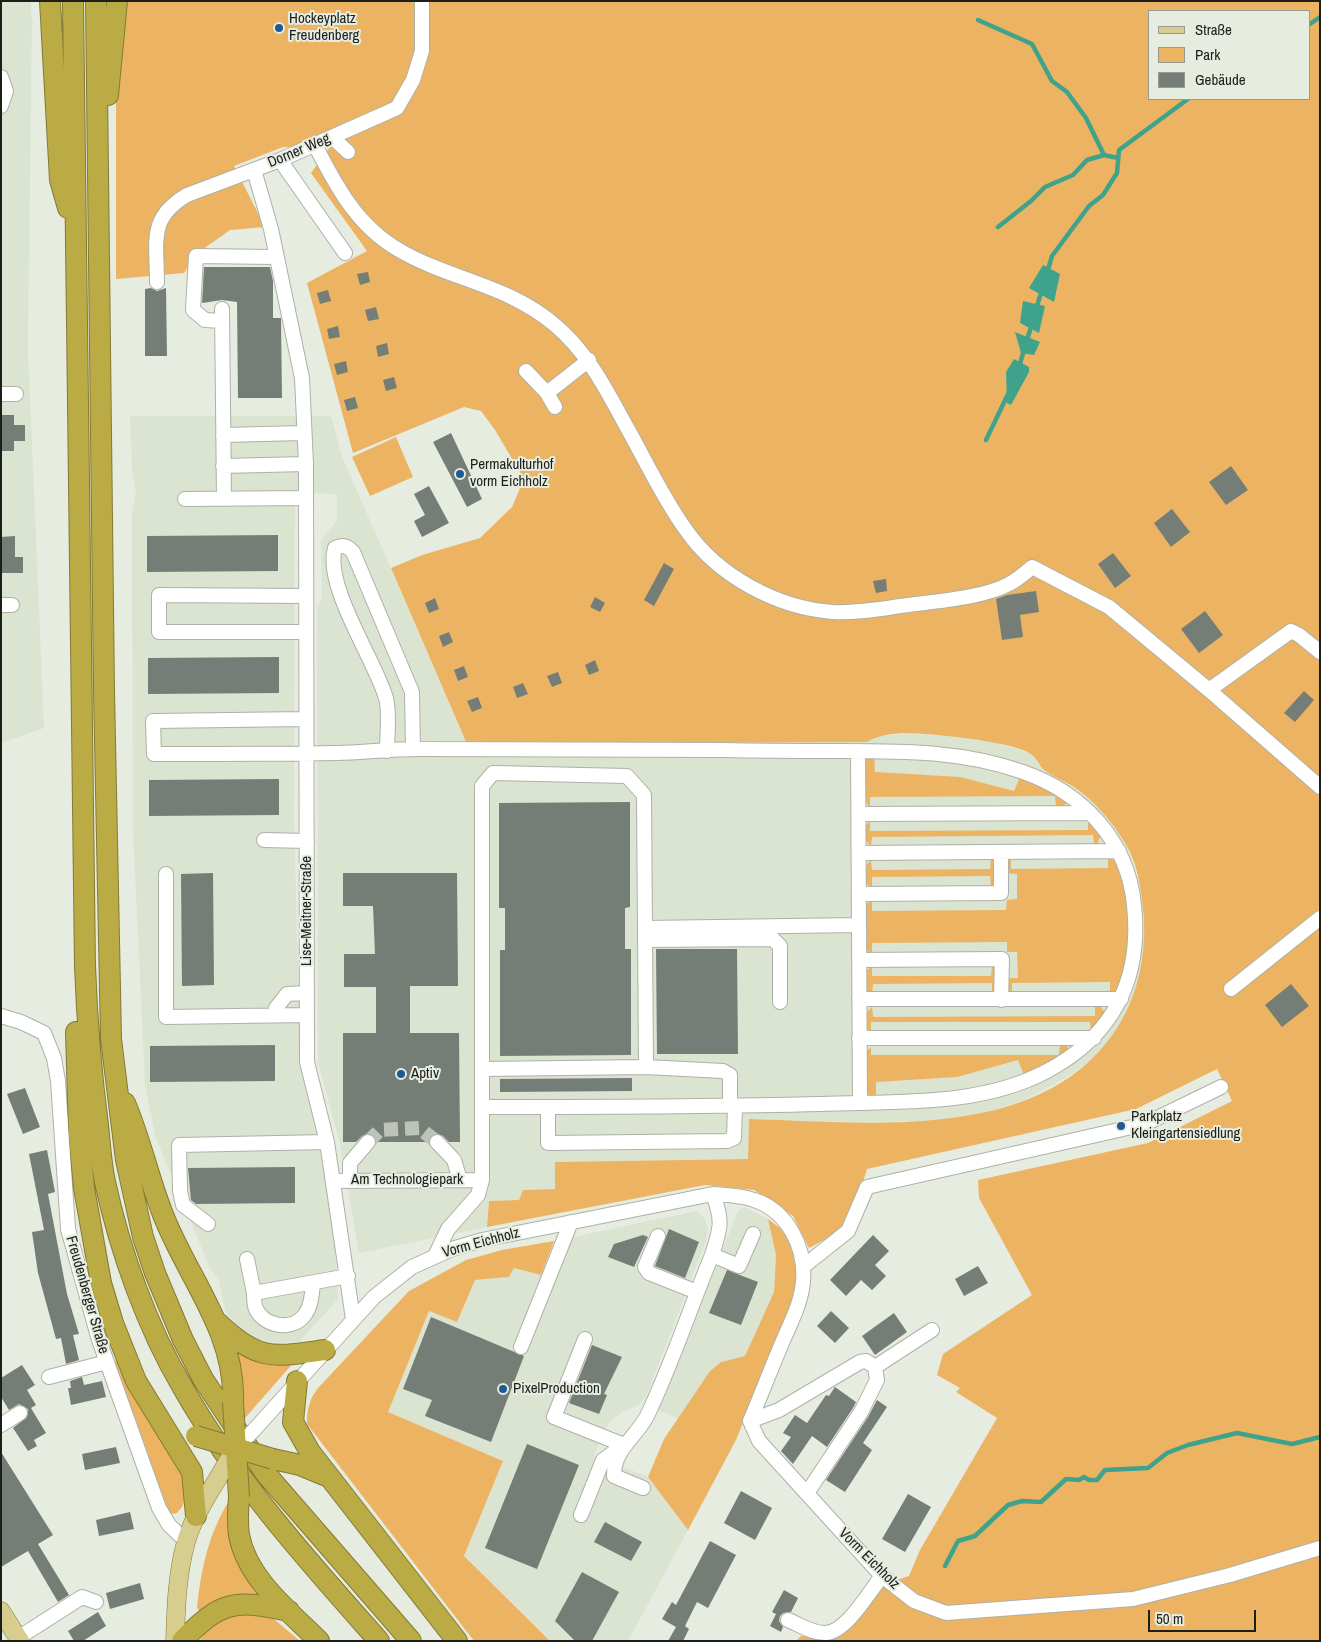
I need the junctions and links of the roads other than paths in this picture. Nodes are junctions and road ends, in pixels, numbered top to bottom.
1 (50, 1) edge
2 (73, 1) edge
3 (96, 1) edge
4 (117, 1) edge
5 (422, 1) edge
6 (1, 77) edge
7 (1, 106) edge
8 (332, 137) junction
9 (98, 141) junction
10 (315, 145) junction
11 (348, 152) dead end
12 (280, 160) junction
13 (254, 170) junction
14 (75, 233) junction
15 (345, 253) dead end
16 (276, 257) junction
17 (157, 282) dead end
18 (589, 360) junction
19 (526, 371) dead end
20 (547, 393) junction
21 (555, 407) dead end
22 (304, 433) junction
23 (223, 435) junction
24 (306, 464) junction
25 (223, 466) junction
26 (306, 498) junction
27 (185, 499) dead end
28 (224, 499) junction
29 (306, 596) junction
30 (306, 632) junction
31 (1320, 652) edge
32 (1209, 690) junction
33 (306, 719) junction
34 (413, 749) junction
35 (387, 751) junction
36 (858, 751) junction
37 (306, 753) junction
38 (1320, 787) edge
39 (1090, 813) junction
40 (859, 814) junction
41 (264, 840) dead end
42 (307, 841) junction
43 (1119, 851) junction
44 (1001, 852) junction
45 (859, 853) junction
46 (166, 874) dead end
47 (859, 894) junction
48 (1320, 918) edge
49 (859, 926) junction
50 (645, 934) junction
51 (859, 960) junction
52 (85, 966) junction
53 (1231, 989) dead end
54 (307, 993) junction
55 (859, 999) junction
56 (1002, 1000) junction
57 (1121, 1000) junction
58 (780, 1002) dead end
59 (276, 1015) junction
60 (307, 1015) junction
61 (1, 1016) edge
62 (860, 1038) junction
63 (1094, 1038) junction
64 (646, 1067) junction
65 (482, 1069) junction
66 (116, 1083) junction
67 (1221, 1087) dead end
68 (860, 1102) junction
69 (732, 1106) junction
70 (482, 1107) junction
71 (548, 1107) junction
72 (327, 1142) junction
73 (368, 1142) tunnel mouth
74 (437, 1142) tunnel mouth
75 (350, 1180) junction
76 (460, 1180) junction
77 (482, 1180) junction
78 (333, 1181) junction
79 (713, 1194) junction
80 (570, 1222) junction
81 (208, 1224) dead end
82 (753, 1234) dead end
83 (658, 1236) dead end
84 (712, 1255) junction
85 (435, 1256) junction
86 (247, 1259) dead end
87 (804, 1266) junction
88 (348, 1276) junction
89 (313, 1283) junction
90 (697, 1292) junction
91 (254, 1294) junction
92 (354, 1319) junction
93 (217, 1322) junction
94 (932, 1330) dead end
95 (585, 1339) dead end
96 (521, 1346) dead end
97 (325, 1350) junction
98 (107, 1362) junction
99 (875, 1367) junction
100 (49, 1377) dead end
101 (297, 1381) junction
102 (20, 1413) dead end
103 (750, 1421) junction
104 (162, 1422) junction
105 (1, 1425) edge
106 (624, 1445) junction
107 (236, 1448) junction
108 (331, 1478) junction
109 (644, 1488) dead end
110 (807, 1493) junction
111 (580, 1515) dead end
112 (196, 1516) junction
113 (186, 1540) junction
114 (1320, 1548) edge
115 (882, 1576) junction
116 (96, 1602) dead end
117 (1, 1611) edge
118 (289, 1611) junction
119 (788, 1620) dead end
120 (19, 1639) edge
121 (175, 1641) edge
122 (182, 1641) edge
123 (319, 1641) edge
124 (379, 1641) edge
125 (411, 1641) edge
126 (457, 1641) edge

1 - 14 highway
2 - 14 highway
3 - 9 highway
4 - 9 highway
5 - 8 street, Dorner Weg
6 - 7 street
8 - 10 street, Dorner Weg
8 - 11 street
9 - 66 highway
10 - 12 street, Dorner Weg
10 - 18 street
12 - 13 street, Dorner Weg
12 - 15 street
13 - 16 street, Lise-Meitner-Straße
13 - 17 street, Dorner Weg
14 - 52 highway
16 - 22 street, Lise-Meitner-Straße
16 - 23 street
18 - 20 street
18 - 32 street
19 - 20 street
20 - 21 street
22 - 23 street
22 - 24 street, Lise-Meitner-Straße
23 - 25 street
24 - 25 street
24 - 26 street, Lise-Meitner-Straße
25 - 28 street
26 - 28 street
26 - 29 street, Lise-Meitner-Straße
27 - 28 street
29 - 30 street, Lise-Meitner-Straße
29 - 30 street
30 - 33 street, Lise-Meitner-Straße
31 - 32 street
32 - 38 street
33 - 37 street, Lise-Meitner-Straße
33 - 37 street
34 - 35 street
34 - 35 street
34 - 36 street
35 - 37 street
36 - 39 street
36 - 40 street
37 - 42 street, Lise-Meitner-Straße
39 - 40 street
39 - 43 street
40 - 45 street
41 - 42 street
42 - 54 street, Lise-Meitner-Straße
43 - 44 street
43 - 57 street
44 - 45 street
44 - 47 street
45 - 47 street
46 - 59 street
47 - 49 street
48 - 53 street
49 - 50 street
49 - 51 street
50 - 58 street
50 - 64 street
50 - 65 street
51 - 55 street
51 - 56 street
52 - 104 highway
52 - 124 highway
54 - 59 street
54 - 60 street, Lise-Meitner-Straße
55 - 56 street
55 - 62 street
56 - 57 street
57 - 63 street
59 - 60 street
60 - 72 street, Lise-Meitner-Straße
61 - 98 street, Freudenberger Straße
62 - 63 street
62 - 68 street
63 - 68 street
64 - 65 street
64 - 69 street
65 - 70 street
66 - 93 highway
66 - 125 highway
67 - 87 street
68 - 69 street
69 - 71 street
69 - 71 street
70 - 71 street
70 - 77 street
72 - 78 street, Lise-Meitner-Straße
72 - 81 street
73 - 75 street
74 - 76 street
75 - 76 street, Am Technologiepark
75 - 78 street, Am Technologiepark
76 - 77 street, Am Technologiepark
77 - 85 street
78 - 88 street, Lise-Meitner-Straße
79 - 80 street, Vorm Eichholz
79 - 84 street
79 - 87 street, Vorm Eichholz
80 - 85 street, Vorm Eichholz
80 - 96 street
82 - 84 street
83 - 90 street
84 - 90 street
85 - 92 street, Vorm Eichholz
86 - 91 street
87 - 103 street, Vorm Eichholz
88 - 89 street
88 - 92 street, Lise-Meitner-Straße
89 - 91 street
89 - 91 street
90 - 106 street
92 - 97 street, Vorm Eichholz
93 - 97 highway
93 - 107 highway, bridge
94 - 99 street
95 - 106 street
97 - 101 street, Vorm Eichholz
98 - 100 street
98 - 113 street, Freudenberger Straße
99 - 103 street
99 - 110 street
101 - 107 street, Vorm Eichholz, bridge
101 - 108 highway
102 - 105 street
103 - 110 street, Vorm Eichholz
104 - 107 highway, bridge
104 - 112 highway
106 - 109 street
106 - 111 street
107 - 108 highway, bridge
107 - 112 main road, bridge
107 - 118 highway, bridge
108 - 126 highway
110 - 115 street, Vorm Eichholz
112 - 113 main road
113 - 121 main road
114 - 115 street, Vorm Eichholz
115 - 119 street
116 - 120 street
117 - 120 main road
118 - 122 highway
118 - 123 highway

